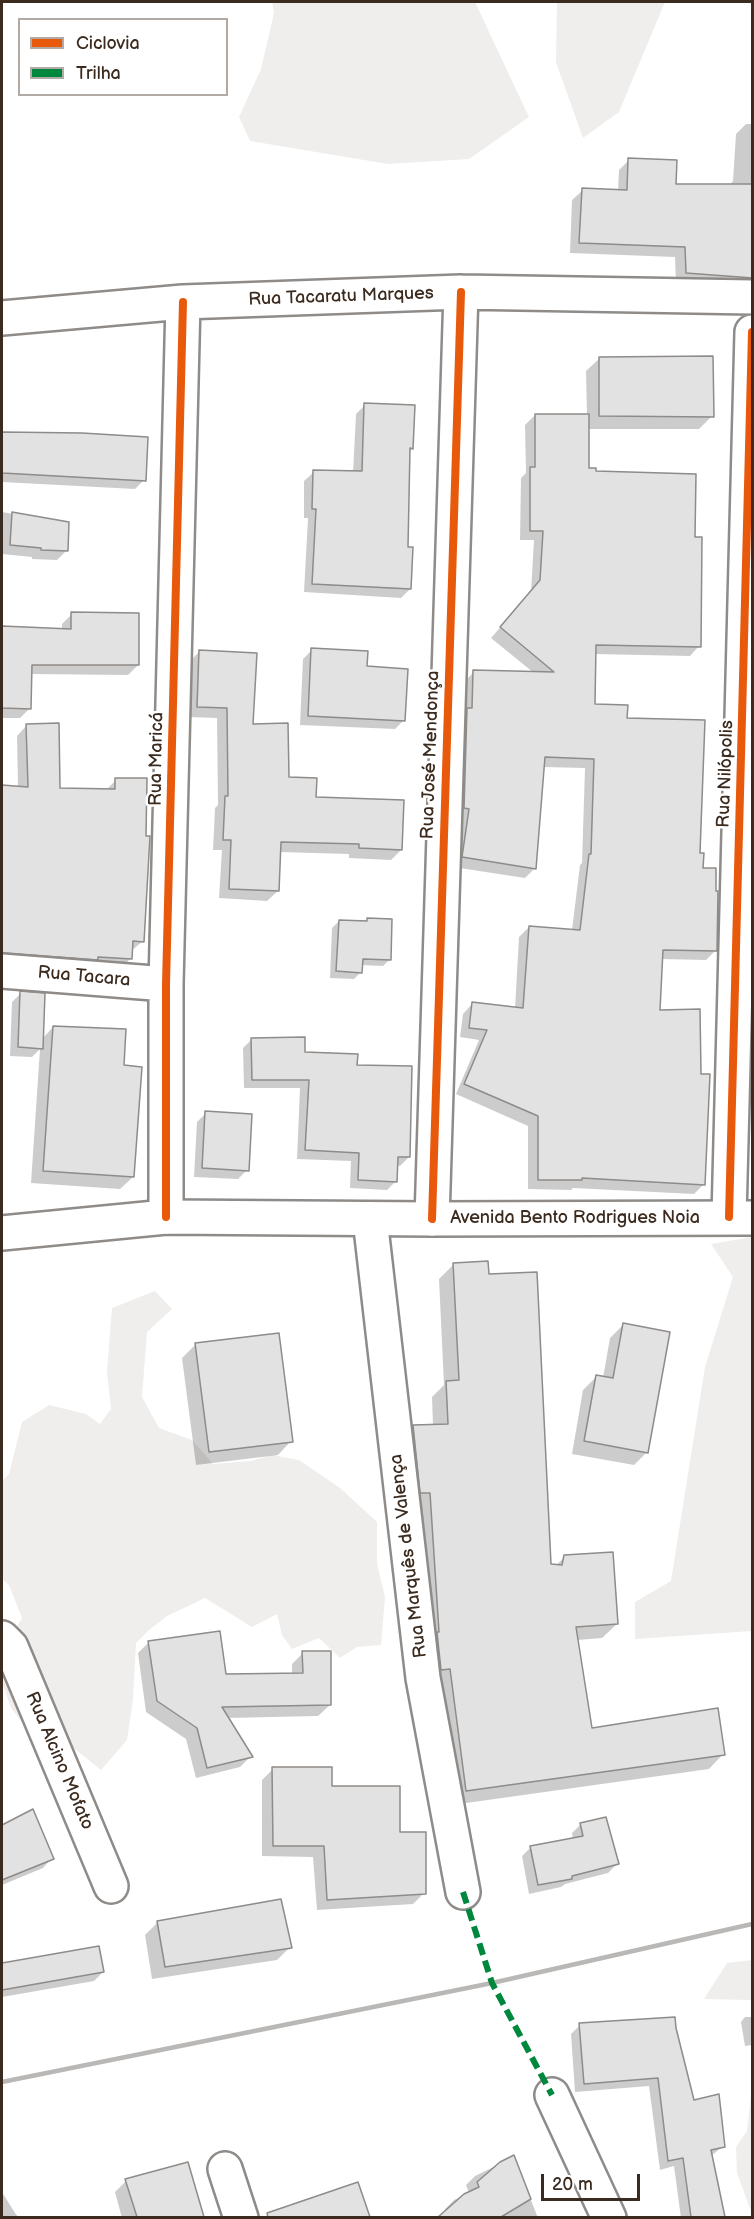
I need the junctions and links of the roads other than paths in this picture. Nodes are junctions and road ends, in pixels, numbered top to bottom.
1 (461, 292) junction
2 (753, 297) edge
3 (183, 302) junction
4 (2, 318) edge
5 (753, 332) edge
6 (2, 971) edge
7 (166, 984) junction
8 (166, 1217) junction
9 (741, 1217) edge
10 (370, 1219) junction
11 (432, 1219) junction
12 (2, 1233) edge
13 (2, 1638) edge
14 (111, 1886) dead end
15 (463, 1892) dead end
16 (552, 2095) dead end
17 (225, 2169) dead end
18 (242, 2217) edge
19 (609, 2217) edge

1 - 2 street, Rua Tacaratu Marques
1 - 3 street, Rua Tacaratu Marques
1 - 11 street, Rua José Mendonça
3 - 4 street, Rua Tacaratu Marques
3 - 7 street, Rua Maricá
5 - 9 street, Rua Nilópolis
6 - 7 street, Rua Tacara
7 - 8 street, Rua Maricá
8 - 10 street, Avenida Bento Rodrigues Noia
8 - 12 street, Avenida Bento Rodrigues Noia
9 - 11 street, Avenida Bento Rodrigues Noia
10 - 11 street, Avenida Bento Rodrigues Noia
10 - 15 street, Rua Marquês de Valença
13 - 14 street, Rua Alcino Mofato
16 - 19 street
17 - 18 street

